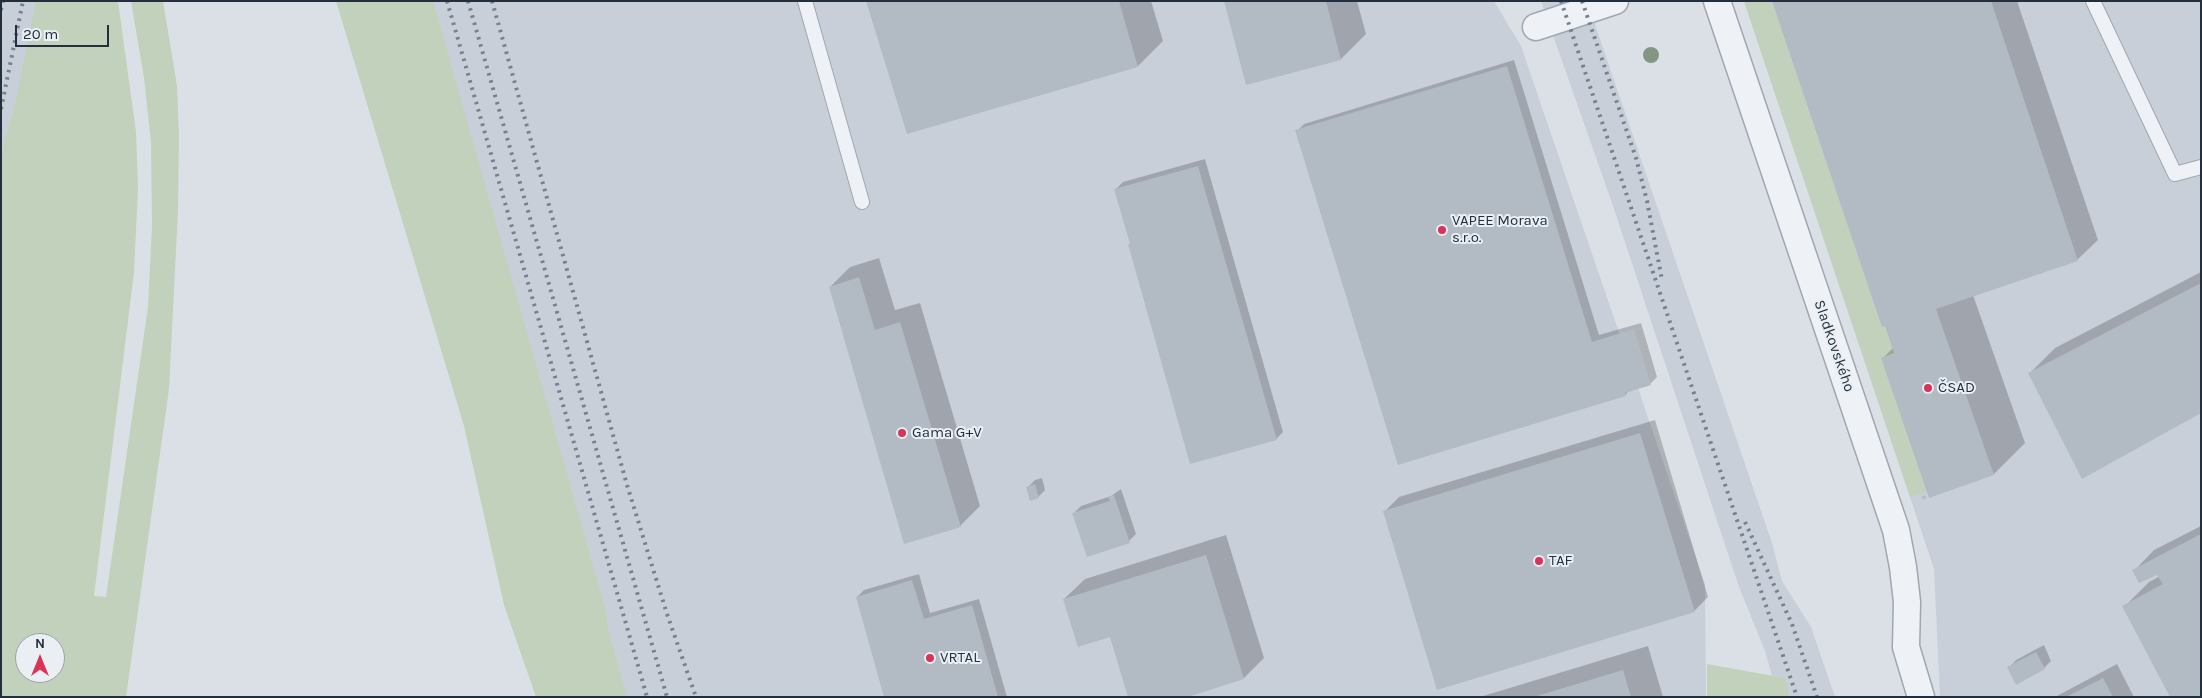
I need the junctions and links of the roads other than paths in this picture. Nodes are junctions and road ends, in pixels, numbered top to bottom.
1 (805, 1) edge
2 (1615, 1) edge
3 (1717, 1) edge
4 (2093, 1) edge
5 (1536, 27) dead end
6 (2201, 167) edge
7 (862, 202) dead end
8 (1921, 697) edge

1 - 7 lane
2 - 5 street
3 - 8 street, Sladkovského
4 - 6 lane

